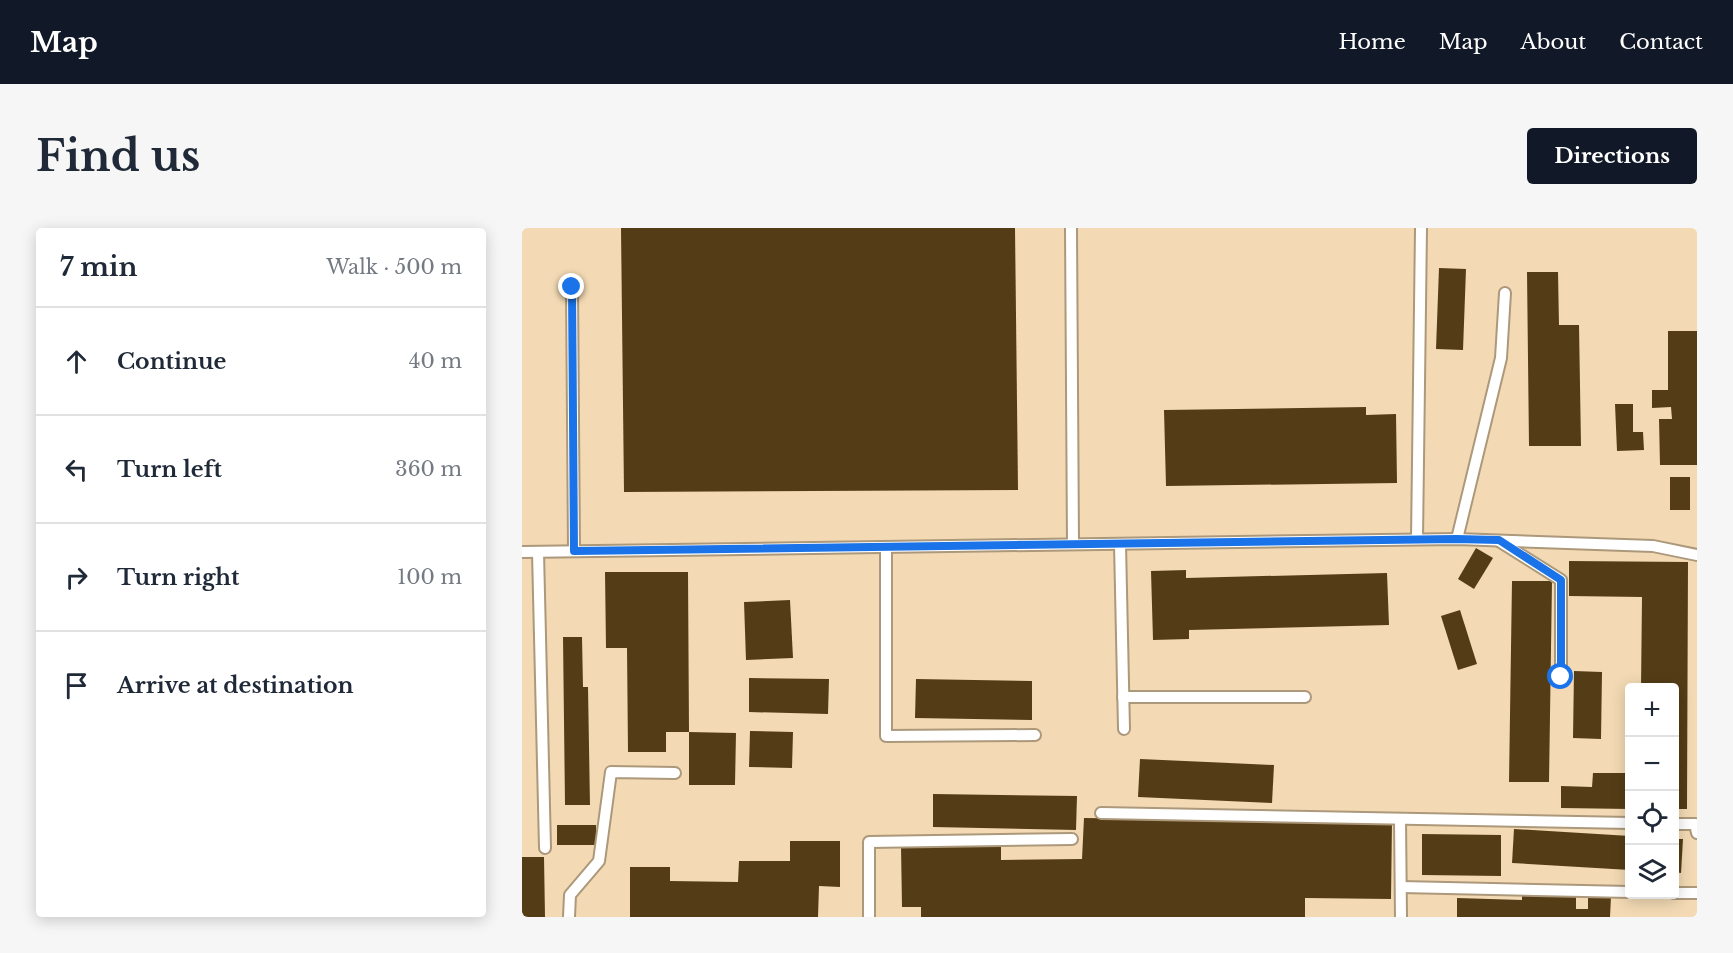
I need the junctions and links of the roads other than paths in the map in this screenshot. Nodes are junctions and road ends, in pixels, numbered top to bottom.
1 (1071, 228) edge
2 (1421, 228) edge
3 (572, 287) dead end
4 (1505, 293) dead end
5 (1417, 539) junction
6 (1456, 539) junction
7 (1499, 540) junction
8 (1120, 543) junction
9 (1073, 544) junction
10 (886, 547) junction
11 (574, 551) junction
12 (522, 552) edge
13 (538, 552) junction
14 (1697, 555) edge
15 (1561, 677) dead end
16 (1123, 697) junction
17 (1305, 697) dead end
18 (1124, 729) dead end
19 (1035, 735) dead end
20 (675, 773) dead end
21 (1101, 813) dead end
22 (1400, 819) junction
23 (1625, 823) edge
24 (1679, 824) edge
25 (1697, 833) edge
26 (1072, 839) dead end
27 (545, 848) dead end
28 (1401, 887) junction
29 (1625, 892) edge
30 (1679, 893) edge
31 (1697, 893) edge
32 (569, 917) edge
33 (869, 917) edge
34 (1401, 917) edge

1 - 9 lane
2 - 5 lane
3 - 11 lane
4 - 6 lane
5 - 6 lane
5 - 8 lane
6 - 7 lane
7 - 14 lane
7 - 15 lane
8 - 9 lane
8 - 16 lane
9 - 10 lane
10 - 11 lane
10 - 19 lane
11 - 13 lane
12 - 13 lane
13 - 27 lane
16 - 17 lane
16 - 18 lane
20 - 32 lane
21 - 22 lane
22 - 23 lane
22 - 28 lane
24 - 25 lane
26 - 33 lane
28 - 29 lane
28 - 34 lane
30 - 31 lane

